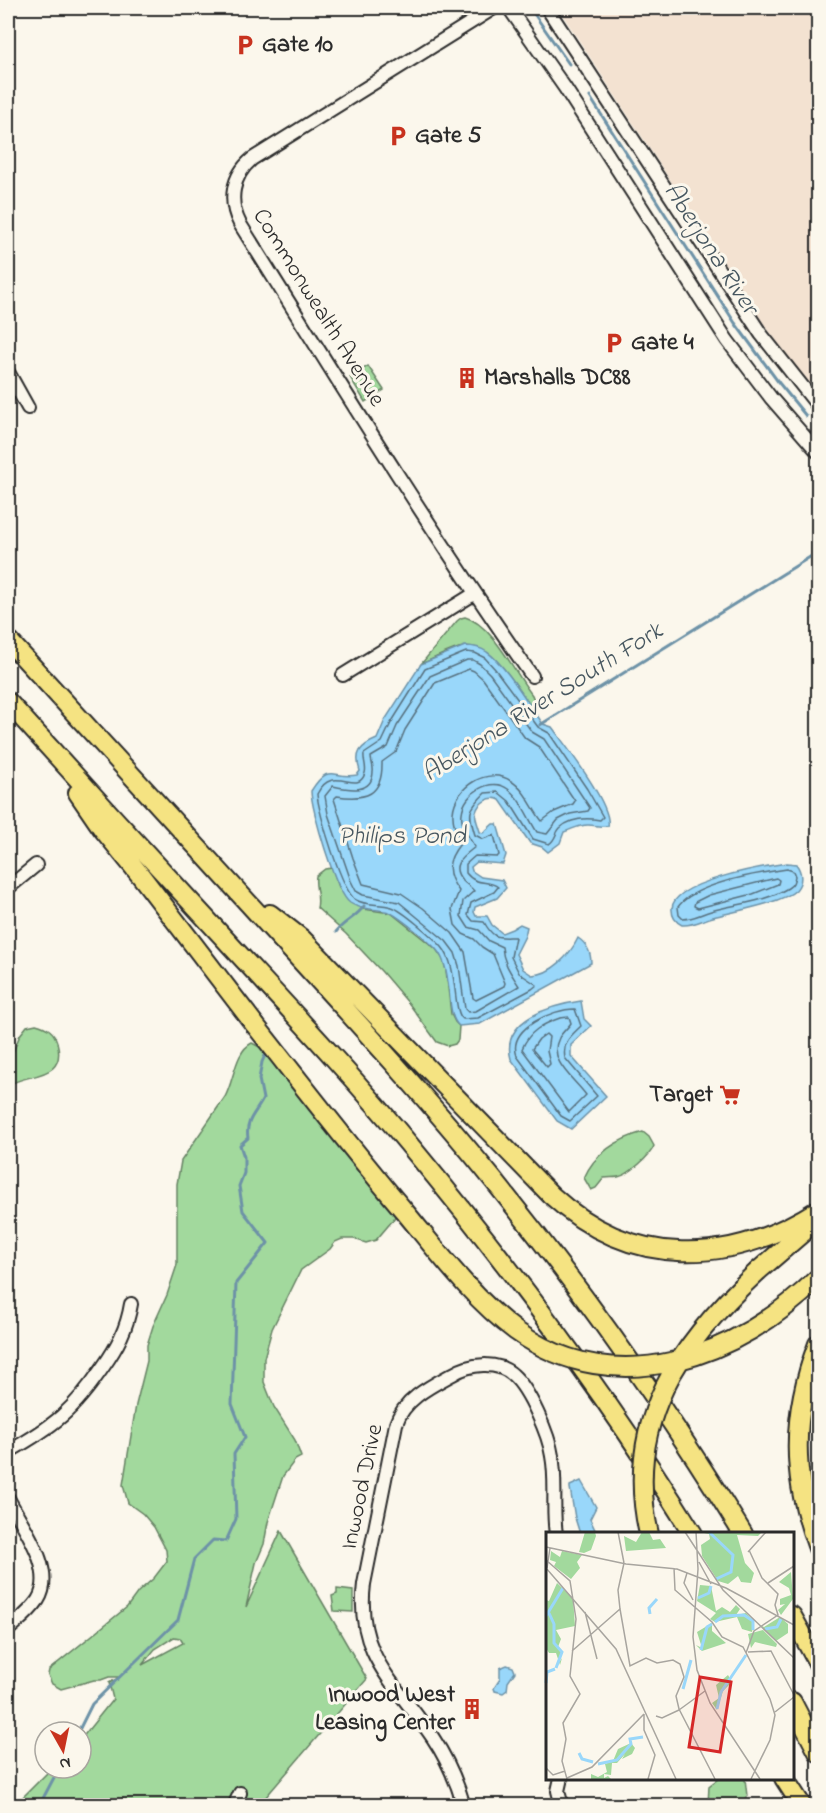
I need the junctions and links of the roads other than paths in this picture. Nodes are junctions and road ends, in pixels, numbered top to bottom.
1 (494, 8) edge
2 (509, 8) edge
3 (547, 8) edge
4 (8, 372) edge
5 (819, 406) edge
6 (28, 408) dead end
7 (819, 452) edge
8 (474, 594) junction
9 (8, 640) edge
10 (343, 675) dead end
11 (532, 676) dead end
12 (8, 702) edge
13 (50, 748) junction
14 (36, 865) dead end
15 (231, 884) junction
16 (8, 888) edge
17 (819, 1210) edge
18 (819, 1219) edge
19 (819, 1278) edge
20 (131, 1304) dead end
21 (819, 1344) edge
22 (8, 1452) edge
23 (8, 1498) edge
24 (556, 1532) edge
25 (649, 1532) edge
26 (692, 1532) edge
27 (742, 1532) edge
28 (819, 1548) edge
29 (793, 1618) edge
30 (8, 1630) edge
31 (819, 1664) edge
32 (793, 1704) edge
33 (819, 1752) edge
34 (561, 1780) edge
35 (785, 1780) edge
36 (240, 1793) dead end
37 (234, 1806) edge
38 (464, 1806) edge
39 (562, 1806) edge
40 (802, 1806) edge

1 - 8 street, Commonwealth Avenue
2 - 7 street
3 - 5 street
4 - 6 street
8 - 10 street
8 - 11 street, Commonwealth Avenue
9 - 15 highway
12 - 13 highway
13 - 19 highway, bridge
13 - 26 highway
14 - 16 street
15 - 17 highway
15 - 27 highway
18 - 25 highway, bridge
20 - 22 street
21 - 28 highway
23 - 30 street
24 - 38 street, Inwood Drive
29 - 31 highway
32 - 33 highway
34 - 39 street
35 - 40 highway
36 - 37 street

